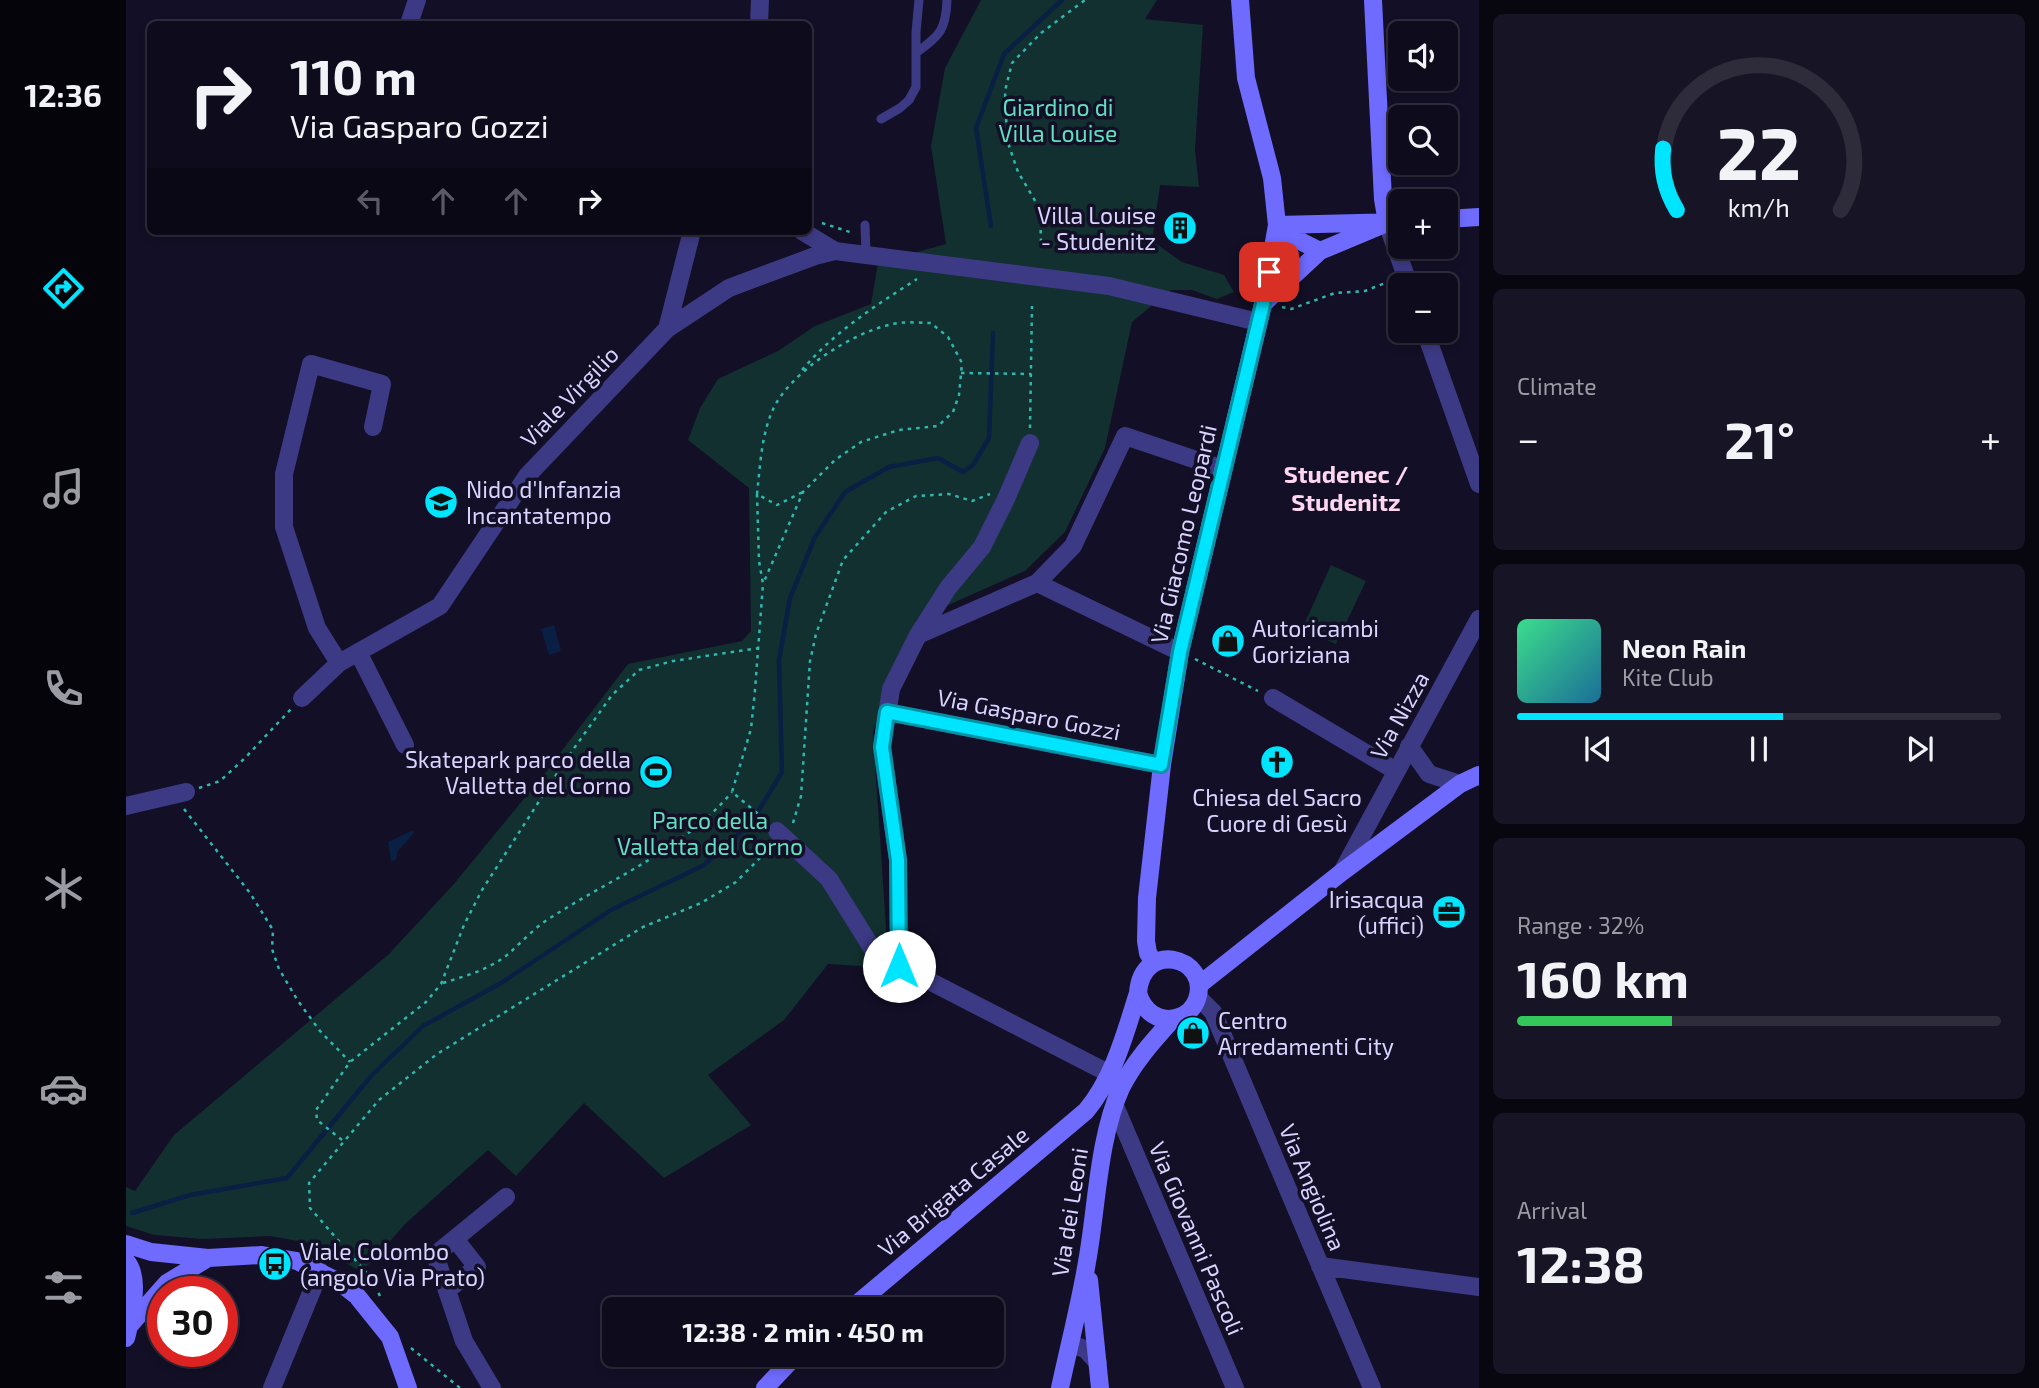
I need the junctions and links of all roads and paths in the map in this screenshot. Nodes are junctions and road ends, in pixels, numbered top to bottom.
1 (417, 0) edge
2 (760, 0) edge
3 (919, 0) edge
4 (947, 0) edge
5 (1085, 0) edge
6 (1240, 0) edge
7 (1373, 0) edge
8 (411, 21) edge
9 (759, 21) edge
10 (917, 52) junction
11 (881, 119) dead end
12 (1388, 210) edge
13 (1479, 217) edge
14 (1458, 218) edge
15 (1388, 223) edge
16 (865, 225) dead end
17 (1277, 225) junction
18 (1388, 225) edge
19 (691, 235) edge
20 (809, 235) edge
21 (1041, 242) dead end
22 (835, 251) junction
23 (1320, 251) junction
24 (866, 255) junction
25 (941, 264) junction
26 (1388, 285) edge
27 (1268, 305) junction
28 (1032, 306) dead end
29 (1258, 322) junction
30 (667, 329) junction
31 (1429, 343) edge
32 (961, 373) junction
33 (1031, 374) junction
34 (798, 375) junction
35 (373, 427) dead end
36 (1030, 443) joint
37 (1223, 469) junction
38 (1479, 484) edge
39 (996, 488) dead end
40 (803, 492) junction
41 (757, 494) junction
42 (1037, 583) junction
43 (763, 584) junction
44 (1479, 619) edge
45 (918, 635) junction
46 (758, 648) junction
47 (1180, 652) junction
48 (358, 653) junction
49 (339, 663) junction
50 (302, 698) joint
51 (1273, 698) joint
52 (887, 712) junction
53 (405, 745) dead end
54 (1409, 746) junction
55 (1161, 765) junction
56 (1395, 771) junction
57 (1479, 775) edge
58 (1460, 784) junction
59 (732, 792) junction
60 (179, 794) junction
61 (126, 806) edge
62 (779, 833) junction
63 (1342, 873) junction
64 (1159, 961) junction
65 (899, 966) junction
66 (442, 984) junction
67 (1201, 991) junction
68 (1138, 993) junction
69 (1163, 1018) junction
70 (350, 1062) junction
71 (1113, 1068) junction
72 (1115, 1106) junction
73 (1086, 1111) junction
74 (1106, 1136) junction
75 (343, 1141) junction
76 (506, 1198) dead end
77 (455, 1239) junction
78 (126, 1244) edge
79 (208, 1258) junction
80 (126, 1261) edge
81 (1087, 1263) junction
82 (1320, 1266) junction
83 (320, 1271) junction
84 (1479, 1287) edge
85 (447, 1290) junction
86 (380, 1297) dead end
87 (865, 1297) edge
88 (128, 1332) edge
89 (390, 1337) junction
90 (1070, 1344) junction
91 (1098, 1363) junction
92 (785, 1367) edge
93 (272, 1388) edge
94 (408, 1388) edge
95 (460, 1388) edge
96 (492, 1388) edge
97 (765, 1388) edge
98 (1060, 1388) edge
99 (1100, 1388) edge
100 (1234, 1388) edge
101 (1372, 1388) edge

1 - 8 street
2 - 9 street
3 - 10 lane
4 - 10 lane
5 - 21 path
6 - 17 main road, Via Giacomo Leopardi
7 - 12 main road
10 - 11 lane
13 - 14 main road
15 - 17 main road
16 - 24 lane
17 - 23 main road
17 - 27 main road, Via Giacomo Leopardi
18 - 23 main road
19 - 30 street, Viale Virgilio
20 - 22 street
22 - 24 street
22 - 30 street, Viale Virgilio
23 - 27 main road
24 - 25 street
25 - 29 street
25 - 34 path
26 - 27 path
27 - 29 main road, Via Giacomo Leopardi
28 - 33 path
29 - 37 main road, Via Giacomo Leopardi
30 - 48 street, Viale Virgilio
31 - 38 street
32 - 33 path
32 - 34 path
32 - 40 path
33 - 36 path
34 - 41 path
35 - 49 street
36 - 45 street
37 - 42 street
37 - 47 main road, Via Giacomo Leopardi
39 - 62 path
40 - 41 path
40 - 43 path
41 - 43 path
42 - 45 street
42 - 47 street
43 - 46 path
44 - 54 street, Via Nizza
45 - 52 street
46 - 59 path
46 - 66 path
47 - 51 path
47 - 55 main road, Via Giacomo Leopardi
48 - 49 street, Viale Virgilio
48 - 53 street
49 - 50 street, Viale Virgilio
50 - 60 path
51 - 56 street
52 - 55 street, Via Gasparo Gozzi
52 - 65 street
54 - 56 street, Via Nizza
54 - 58 street
55 - 64 main road, Via Giacomo Leopardi
56 - 63 street, Via Nizza
57 - 58 main road, Via Brigata Casale
58 - 63 main road, Via Brigata Casale
59 - 62 path
59 - 66 path
60 - 61 street
60 - 70 path
62 - 65 street
62 - 75 path
63 - 67 main road, Via Brigata Casale
64 - 67 main road
64 - 68 main road, Via Brigata Casale
65 - 71 street
66 - 70 path
67 - 69 main road, Via Brigata Casale
67 - 82 street, Via Angiolina
68 - 69 main road
68 - 71 main road, Via Brigata Casale
69 - 71 main road, Via Brigata Casale
69 - 72 main road, Via dei Leoni
70 - 75 path
71 - 73 main road, Via Brigata Casale
72 - 74 main road, Via dei Leoni
72 - 100 street, Via Giovanni Pascoli
73 - 74 main road
73 - 87 main road, Via Brigata Casale
74 - 81 main road, Via dei Leoni
75 - 86 path
76 - 77 street
77 - 85 street
77 - 85 street
78 - 79 main road
79 - 83 main road
79 - 88 main road
80 - 88 main road
81 - 90 main road, Via dei Leoni
81 - 91 main road
82 - 84 street
82 - 101 street, Via Angiolina
83 - 89 main road
83 - 93 street
85 - 96 street
89 - 94 main road
89 - 95 path
90 - 91 street
90 - 98 main road, Via dei Leoni
91 - 99 main road
92 - 97 main road

